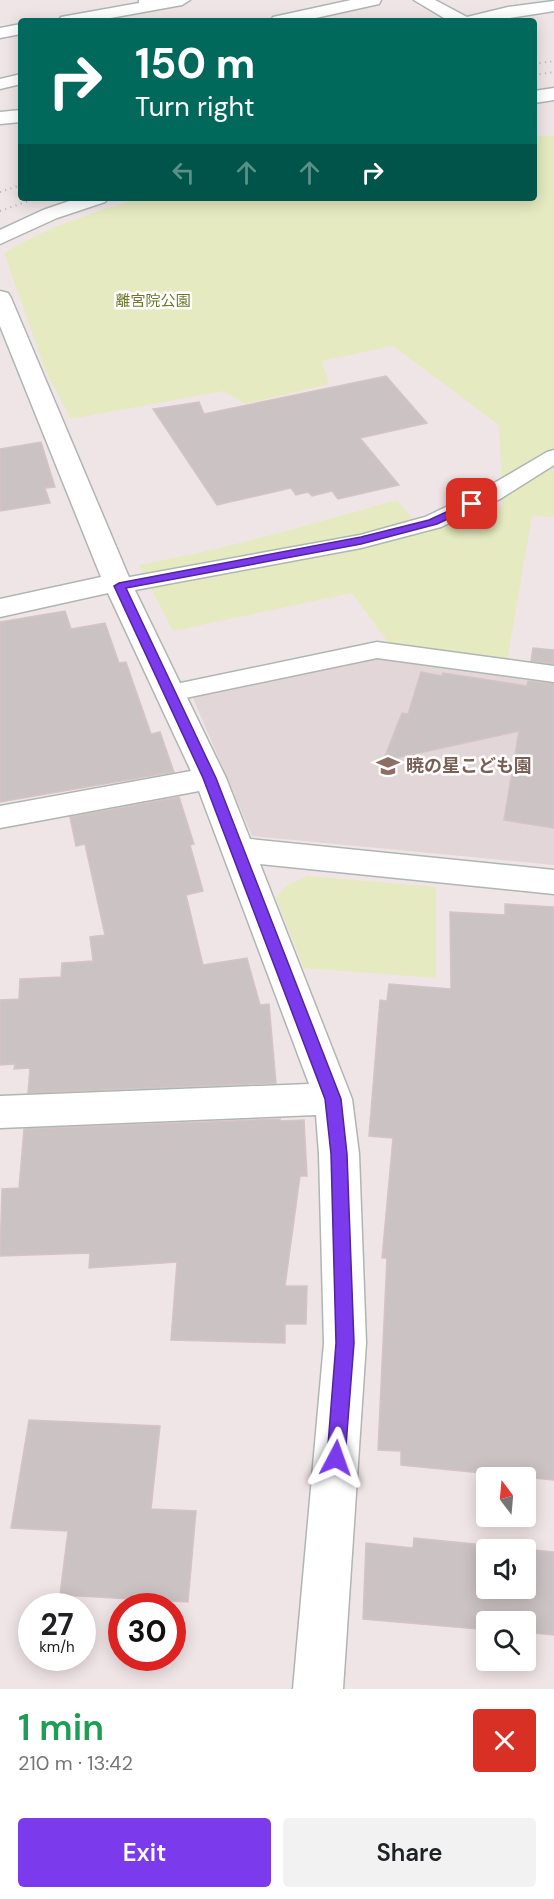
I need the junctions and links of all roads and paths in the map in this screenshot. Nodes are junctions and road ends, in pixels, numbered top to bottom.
1 (182, 0) edge
2 (373, 0) edge
3 (422, 0) edge
4 (148, 3) edge
5 (554, 6) edge
6 (80, 18) edge
7 (292, 18) edge
8 (456, 18) edge
9 (487, 18) edge
10 (18, 30) edge
11 (0, 33) edge
12 (554, 94) edge
13 (537, 97) edge
14 (18, 116) edge
15 (0, 118) edge
16 (89, 201) edge
17 (0, 238) edge
18 (0, 298) edge
19 (554, 456) edge
20 (118, 584) junction
21 (0, 608) edge
22 (554, 674) edge
23 (171, 693) junction
24 (210, 778) junction
25 (0, 817) edge
26 (237, 850) junction
27 (554, 882) edge
28 (333, 1099) junction
29 (0, 1112) edge
30 (318, 1689) edge

1 - 4 street
2 - 7 street
3 - 8 street
4 - 6 street
5 - 9 street
10 - 11 street
12 - 13 street
14 - 15 street
16 - 17 street
18 - 20 street
19 - 20 lane
20 - 21 street
20 - 23 street
22 - 23 lane
23 - 24 street
24 - 25 street
24 - 26 street
26 - 27 street
26 - 28 street
28 - 29 street
28 - 30 street

